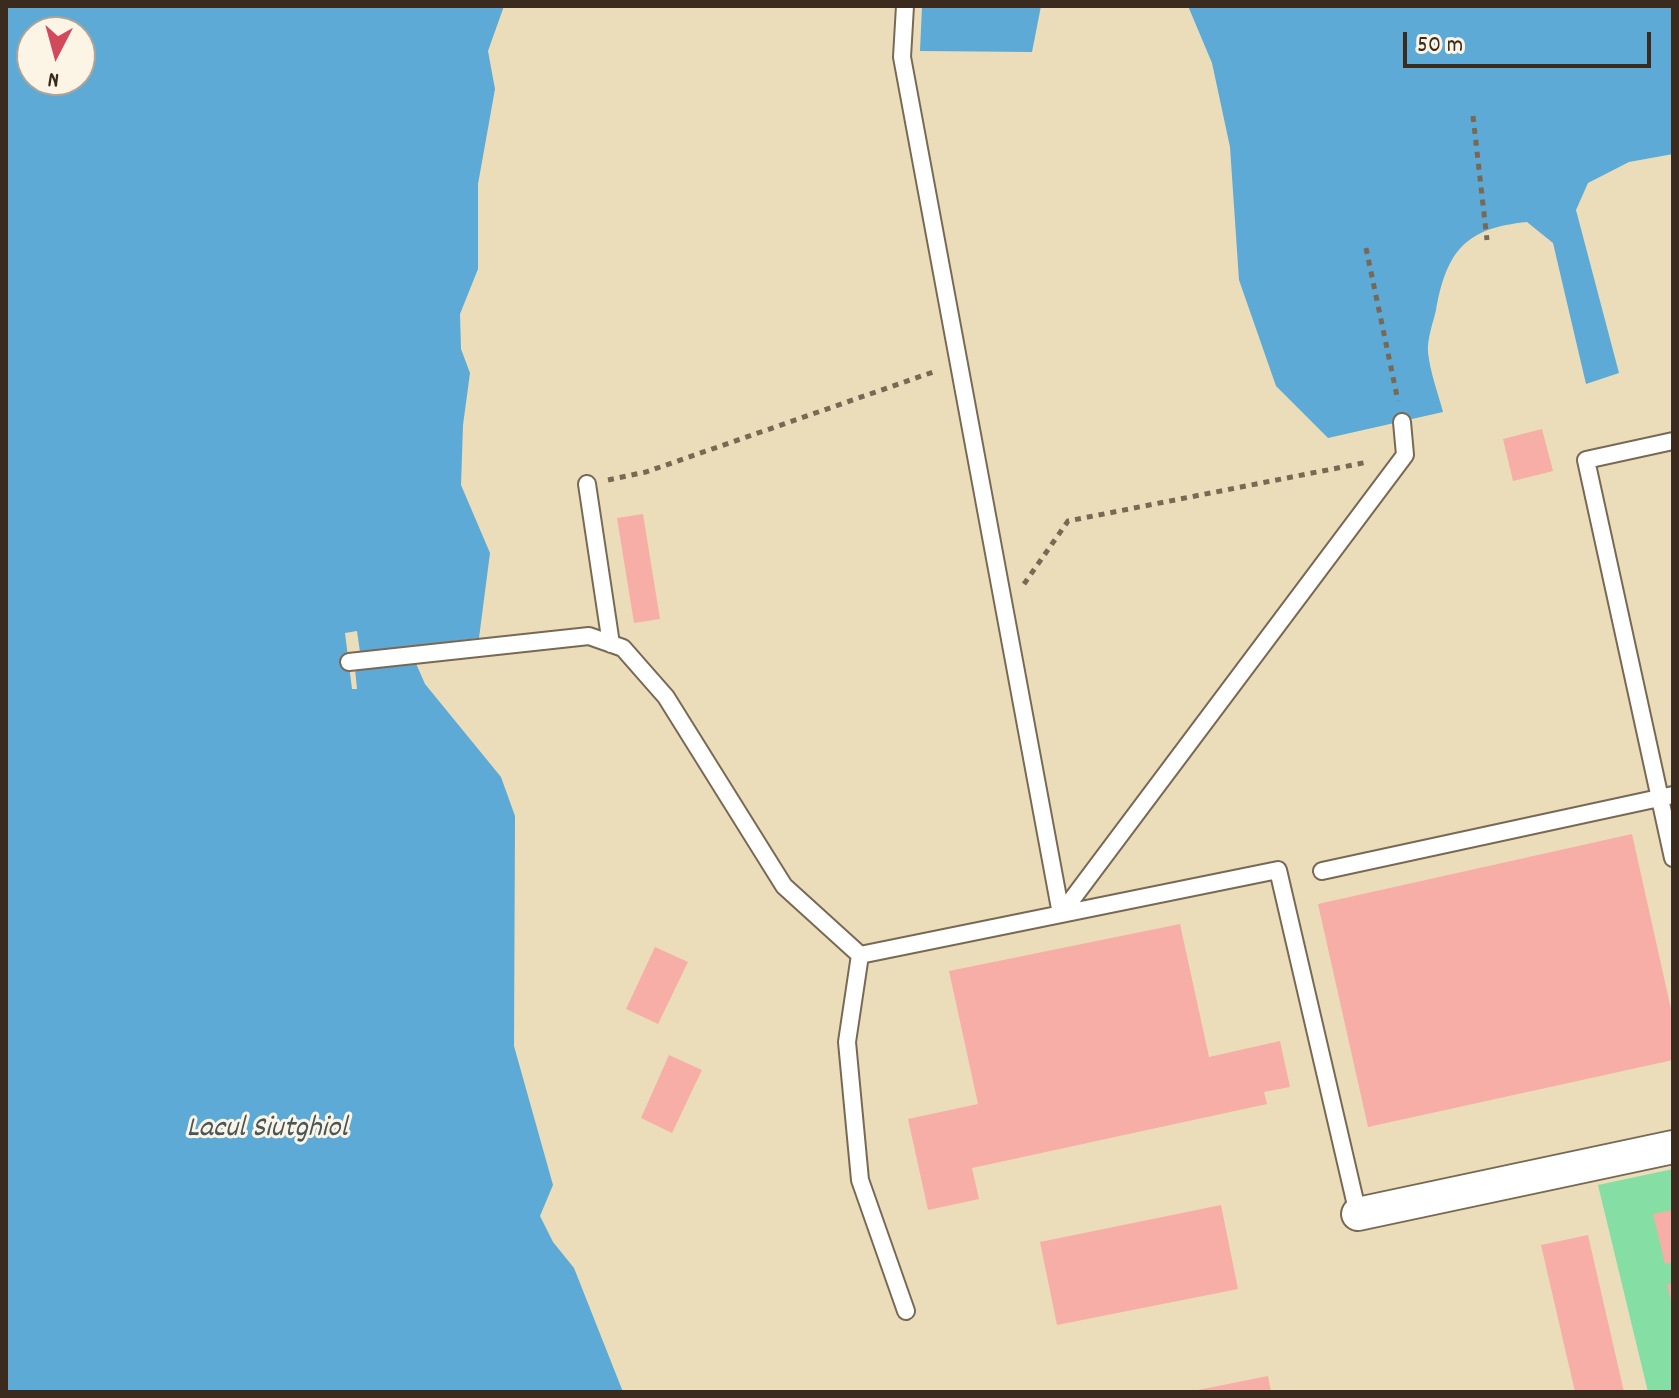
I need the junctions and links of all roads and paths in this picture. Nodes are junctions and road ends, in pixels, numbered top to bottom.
1 (905, 6) edge
2 (1473, 116) dead end
3 (1487, 240) dead end
4 (1366, 248) dead end
5 (960, 363) junction
6 (1402, 422) joint
7 (1673, 441) edge
8 (1405, 455) junction
9 (587, 484) joint
10 (1005, 611) junction
11 (611, 644) junction
12 (349, 662) dead end
13 (1666, 796) edge
14 (1673, 858) edge
15 (1322, 871) dead end
16 (1061, 914) junction
17 (860, 955) junction
18 (1673, 1147) edge
19 (1358, 1214) joint
20 (906, 1311) dead end

1 - 5 lane
2 - 3 path
4 - 6 path
5 - 9 path
5 - 10 lane
6 - 8 lane
7 - 13 lane
8 - 10 path
8 - 16 lane
9 - 11 lane
10 - 16 lane
11 - 12 lane
11 - 17 lane
13 - 14 lane
13 - 15 lane
16 - 17 lane
16 - 19 lane
17 - 20 lane
18 - 19 street

